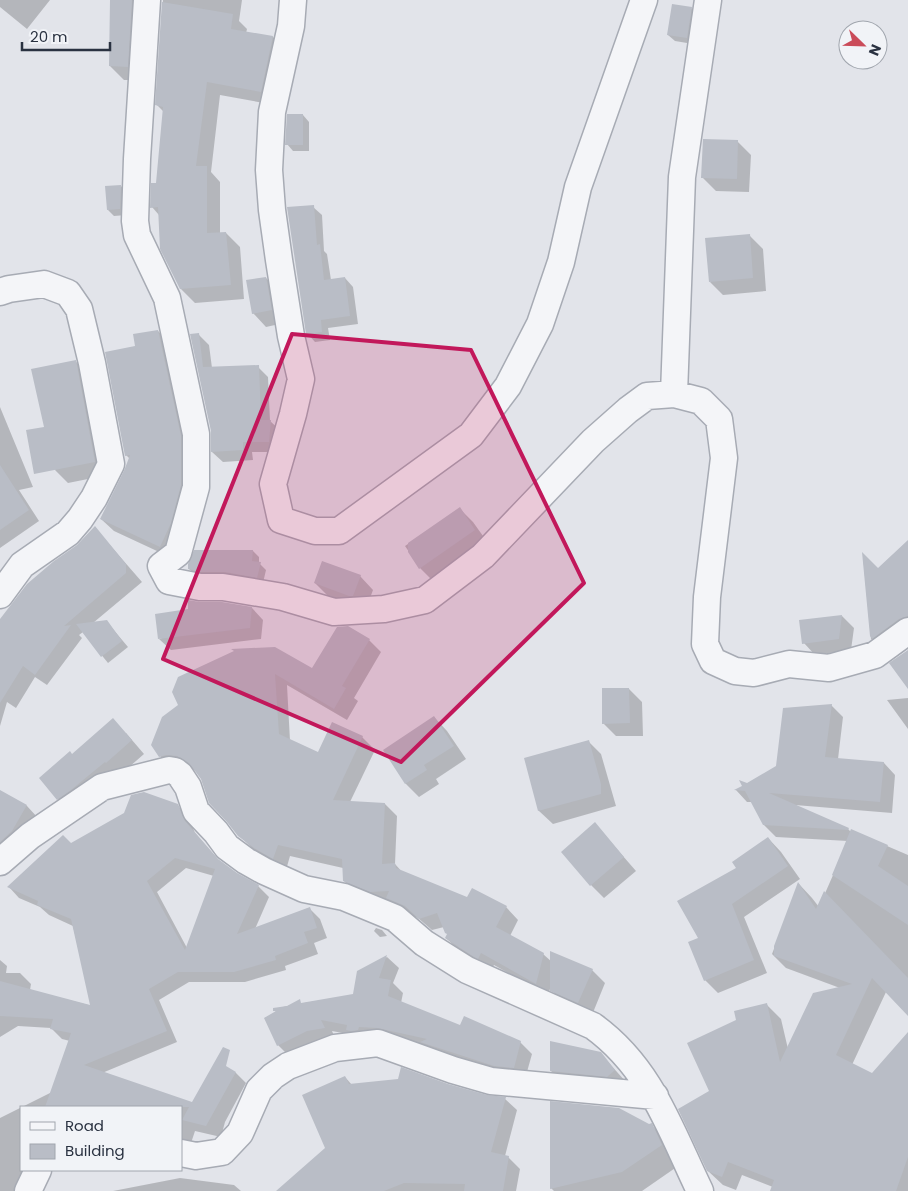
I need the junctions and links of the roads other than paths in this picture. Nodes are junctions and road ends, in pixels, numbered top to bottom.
1 (147, 0) edge
2 (293, 0) edge
3 (644, 0) edge
4 (708, 0) edge
5 (0, 292) edge
6 (674, 394) junction
7 (0, 595) edge
8 (908, 631) edge
9 (0, 862) edge
10 (655, 1096) junction
11 (182, 1153) edge
12 (38, 1171) edge
13 (28, 1191) edge
14 (700, 1191) edge

1 - 6 street
2 - 3 street
4 - 6 street
5 - 7 street
6 - 8 street
9 - 10 street
10 - 11 street
10 - 14 street
12 - 13 street

